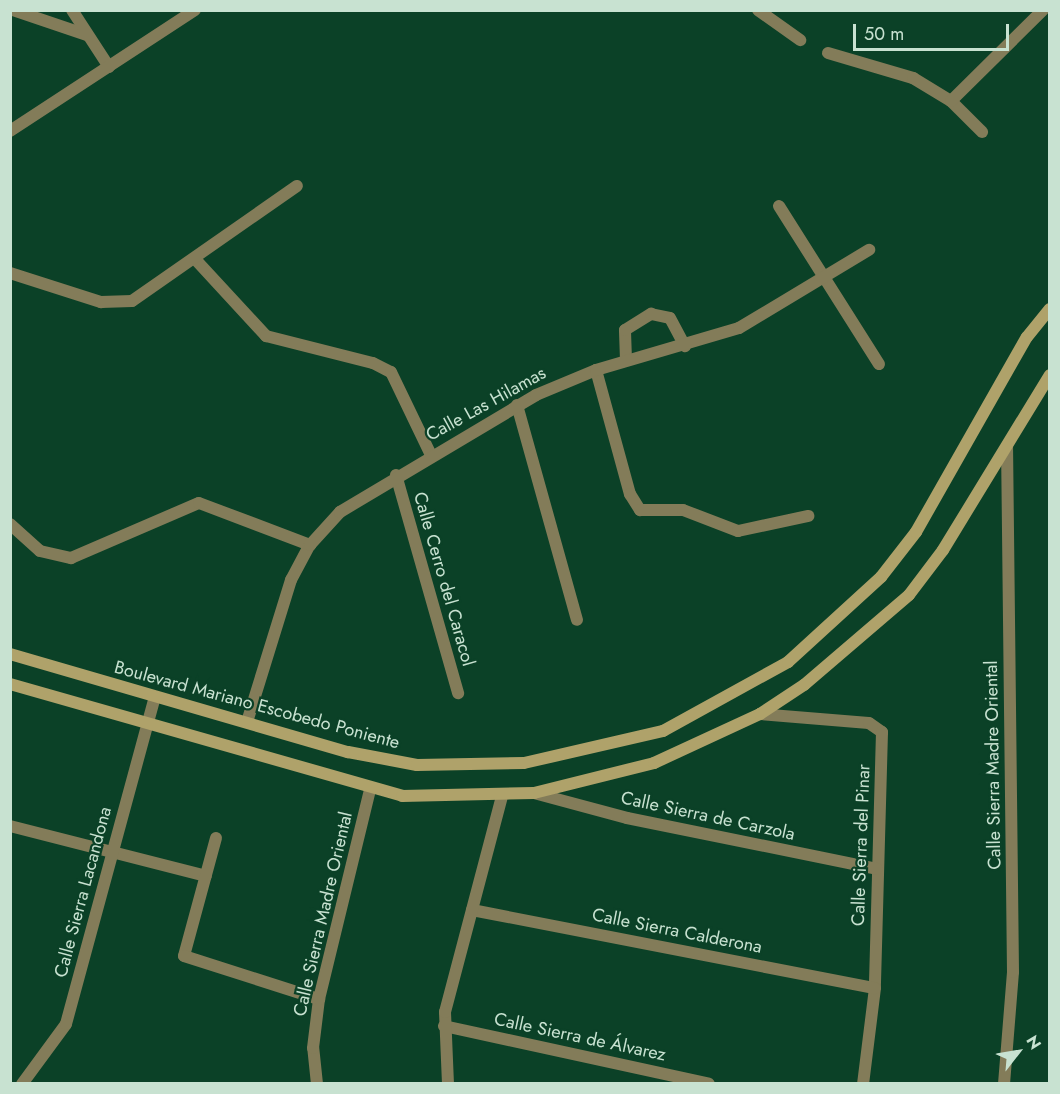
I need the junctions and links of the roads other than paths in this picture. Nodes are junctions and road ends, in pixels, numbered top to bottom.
1 (13, 10) edge
2 (72, 10) edge
3 (195, 10) edge
4 (758, 10) edge
5 (1043, 10) edge
6 (87, 35) junction
7 (800, 40) dead end
8 (828, 53) dead end
9 (109, 67) junction
10 (951, 101) junction
11 (10, 130) edge
12 (982, 132) dead end
13 (297, 186) dead end
14 (779, 206) dead end
15 (869, 250) dead end
16 (195, 259) junction
17 (10, 273) edge
18 (824, 278) junction
19 (1050, 309) edge
20 (685, 346) junction
21 (626, 360) junction
22 (879, 364) dead end
23 (596, 370) junction
24 (1050, 375) edge
25 (517, 405) junction
26 (1006, 446) junction
27 (431, 454) junction
28 (396, 475) junction
29 (808, 516) dead end
30 (10, 524) edge
31 (310, 544) junction
32 (577, 620) dead end
33 (10, 654) edge
34 (10, 684) edge
35 (458, 693) dead end
36 (154, 697) junction
37 (760, 714) junction
38 (247, 722) junction
39 (147, 723) junction
40 (370, 789) junction
41 (534, 793) junction
42 (502, 796) junction
43 (10, 826) edge
44 (216, 838) dead end
45 (112, 854) junction
46 (877, 868) junction
47 (206, 876) junction
48 (472, 910) junction
49 (875, 988) junction
50 (320, 999) junction
51 (444, 1026) junction
52 (22, 1083) edge
53 (317, 1083) edge
54 (448, 1083) edge
55 (709, 1083) edge
56 (863, 1083) edge
57 (1004, 1083) edge

1 - 6 street
2 - 6 street
3 - 9 street
4 - 7 street
5 - 10 street
6 - 9 street
8 - 10 street
9 - 11 street
10 - 12 street
13 - 16 street
14 - 18 street
15 - 18 street, Calle Las Hilamas
16 - 17 street
16 - 27 street
18 - 20 street, Calle Las Hilamas
18 - 22 street
19 - 38 street, Boulevard Mariano Escobedo Poniente
20 - 21 street, Calle Las Hilamas
20 - 21 street
21 - 23 street, Calle Las Hilamas
23 - 25 street, Calle Las Hilamas
23 - 29 street
24 - 26 street
25 - 27 street, Calle Las Hilamas
25 - 32 street
26 - 37 street
26 - 57 street, Calle Sierra Madre Oriental
27 - 28 street, Calle Las Hilamas
28 - 31 street, Calle Las Hilamas
28 - 35 street, Calle Cerro del Caracol
30 - 31 street
31 - 38 street, Calle Las Hilamas
33 - 36 street, Boulevard Mariano Escobedo Poniente
34 - 39 street
36 - 38 street, Boulevard Mariano Escobedo Poniente
36 - 39 street, Calle Sierra Lacandona
37 - 41 street
37 - 46 street, Calle Sierra del Pinar
39 - 40 street
39 - 45 street, Calle Sierra Lacandona
40 - 42 street
40 - 50 street, Calle Sierra Madre Oriental
41 - 42 street
41 - 46 street, Calle Sierra de Carzola
42 - 48 street
43 - 45 street
44 - 47 street
45 - 47 street
45 - 52 street, Calle Sierra Lacandona
46 - 49 street, Calle Sierra del Pinar
47 - 50 street
48 - 49 street, Calle Sierra Calderona
48 - 51 street
49 - 56 street, Calle Sierra del Pinar
50 - 53 street, Calle Sierra Madre Oriental
51 - 54 street
51 - 55 street, Calle Sierra de Álvarez

